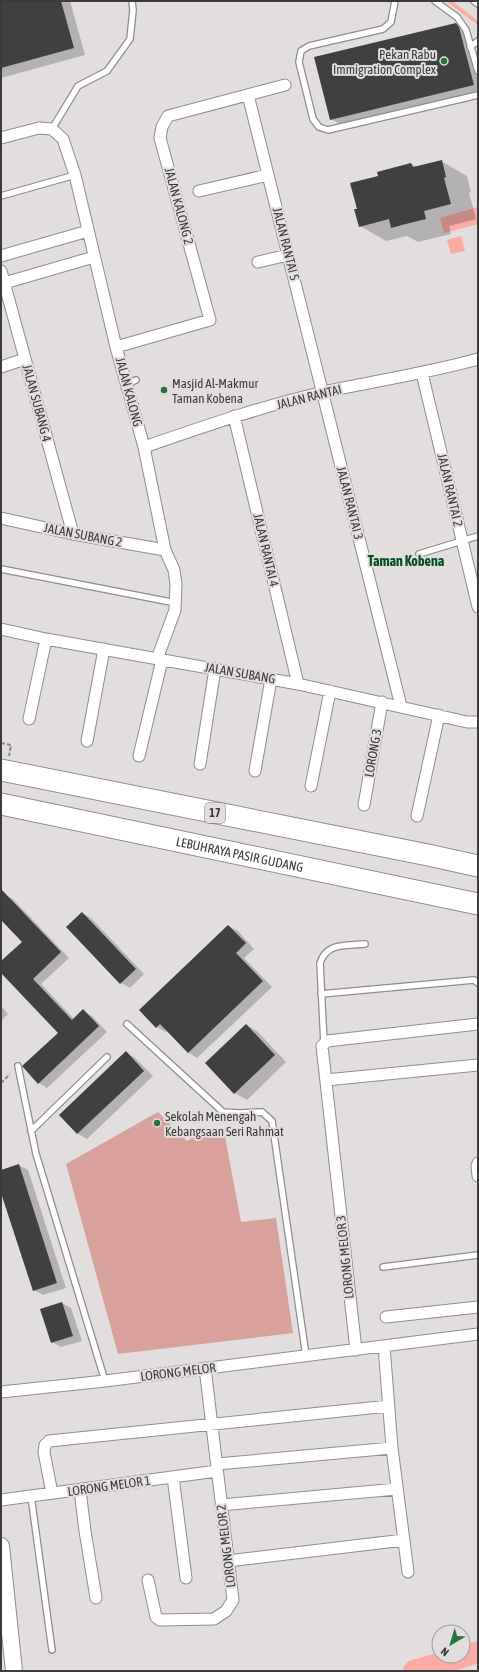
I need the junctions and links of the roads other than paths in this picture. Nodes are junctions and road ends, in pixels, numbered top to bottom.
1 (132, 1) edge
2 (395, 1) edge
3 (435, 1) edge
4 (474, 1) edge
5 (478, 4) edge
6 (478, 41) edge
7 (470, 47) junction
8 (478, 71) edge
9 (285, 85) dead end
10 (248, 95) junction
11 (478, 95) edge
12 (52, 129) junction
13 (1, 138) edge
14 (268, 175) junction
15 (74, 176) junction
16 (200, 191) dead end
17 (1, 196) edge
18 (88, 231) junction
19 (288, 255) junction
20 (1, 256) edge
21 (94, 257) junction
22 (258, 262) dead end
23 (1, 271) edge
24 (3, 284) edge
25 (116, 347) junction
26 (25, 359) junction
27 (478, 359) edge
28 (1, 367) edge
29 (422, 373) junction
30 (323, 392) junction
31 (234, 416) junction
32 (144, 447) junction
33 (1, 518) edge
34 (73, 534) junction
35 (478, 536) edge
36 (462, 540) junction
37 (166, 550) junction
38 (419, 554) dead end
39 (1, 569) edge
40 (176, 603) junction
41 (478, 607) edge
42 (1, 629) edge
43 (46, 639) junction
44 (104, 649) junction
45 (159, 659) junction
46 (215, 669) junction
47 (271, 679) junction
48 (298, 684) junction
49 (330, 691) junction
50 (382, 702) junction
51 (401, 706) junction
52 (439, 715) junction
53 (29, 719) dead end
54 (478, 722) edge
55 (87, 741) dead end
56 (139, 756) dead end
57 (200, 764) dead end
58 (1, 770) edge
59 (254, 771) dead end
60 (311, 786) dead end
61 (1, 804) edge
62 (364, 805) dead end
63 (417, 816) dead end
64 (428, 855) junction
65 (478, 858) edge
66 (478, 863) edge
67 (478, 866) edge
68 (478, 904) edge
69 (365, 944) dead end
70 (478, 983) edge
71 (321, 994) junction
72 (127, 1024) dead end
73 (478, 1024) edge
74 (324, 1043) junction
75 (107, 1057) dead end
76 (478, 1065) edge
77 (18, 1066) dead end
78 (326, 1080) junction
79 (31, 1131) junction
80 (478, 1163) edge
81 (478, 1176) edge
82 (478, 1255) edge
83 (383, 1267) dead end
84 (478, 1307) edge
85 (386, 1317) dead end
86 (478, 1334) edge
87 (384, 1346) junction
88 (356, 1350) junction
89 (306, 1356) junction
90 (205, 1368) junction
91 (105, 1381) junction
92 (1, 1392) edge
93 (389, 1406) junction
94 (212, 1425) junction
95 (392, 1448) junction
96 (217, 1467) junction
97 (173, 1477) junction
98 (397, 1489) junction
99 (80, 1490) junction
100 (52, 1494) junction
101 (31, 1496) junction
102 (1, 1500) edge
103 (221, 1505) junction
104 (404, 1540) junction
105 (1, 1546) edge
106 (228, 1561) junction
107 (408, 1572) dead end
108 (186, 1578) dead end
109 (148, 1580) dead end
110 (96, 1598) dead end
111 (52, 1650) dead end
112 (14, 1671) edge

1 - 12 lane
2 - 11 lane
3 - 7 lane
4 - 5 lane
6 - 7 lane
7 - 8 lane
9 - 10 street, JALAN KALONG 2
10 - 14 street, JALAN RANTAI 5
10 - 25 street, JALAN KALONG 2
12 - 13 street
12 - 15 street, JALAN KALONG
14 - 16 street
14 - 19 street, JALAN RANTAI 5
15 - 17 lane
15 - 18 street, JALAN KALONG
18 - 20 street
18 - 21 street, JALAN KALONG
19 - 22 street
19 - 30 street, JALAN RANTAI 5
21 - 24 street
21 - 25 street, JALAN KALONG
23 - 24 street, JALAN SUBANG 4
24 - 26 street, JALAN SUBANG 4
25 - 32 street, JALAN KALONG
26 - 28 street
26 - 34 street, JALAN SUBANG 4
27 - 29 street, JALAN RANTAI
29 - 30 street, JALAN RANTAI
29 - 36 street, JALAN RANTAI 2
30 - 31 street, JALAN RANTAI
30 - 51 street, JALAN RANTAI 3
31 - 32 street, JALAN RANTAI
31 - 48 street, JALAN RANTAI 4
32 - 37 street, JALAN KALONG
33 - 34 street, JALAN SUBANG 2
34 - 37 street, JALAN SUBANG 2
35 - 36 lane
36 - 38 lane
36 - 41 street, JALAN RANTAI 2
37 - 40 street, JALAN KALONG
39 - 40 lane
40 - 45 street, JALAN KALONG
42 - 43 street, JALAN SUBANG
43 - 44 street, JALAN SUBANG
43 - 53 street
44 - 45 street, JALAN SUBANG
44 - 55 street
45 - 46 street, JALAN SUBANG
45 - 56 street, JALAN KALONG
46 - 47 street, JALAN SUBANG
46 - 57 street
47 - 48 street, JALAN SUBANG
47 - 59 street
48 - 49 street, JALAN SUBANG
49 - 50 street, JALAN SUBANG
49 - 60 street
50 - 51 street, JALAN SUBANG
50 - 62 street, LORONG 3
51 - 52 street, JALAN SUBANG
52 - 54 street, JALAN SUBANG
52 - 63 street
58 - 64 highway, 17
61 - 68 highway, LEBUHRAYA PASIR GUDANG
64 - 65 highway
64 - 66 highway
64 - 67 highway, 17
69 - 71 lane
70 - 71 lane
71 - 74 lane
72 - 89 lane
73 - 74 street
74 - 78 street, LORONG MELOR 3
75 - 79 lane
76 - 78 street
77 - 79 lane
78 - 88 street, LORONG MELOR 3
79 - 91 lane
80 - 81 street
82 - 83 lane
84 - 85 street
86 - 87 street
87 - 88 street
87 - 93 street
88 - 89 street, LORONG MELOR
89 - 90 street, LORONG MELOR
90 - 91 street, LORONG MELOR
90 - 94 street, LORONG MELOR 2
91 - 92 street, LORONG MELOR
93 - 94 street
93 - 95 street
94 - 96 street, LORONG MELOR 2
94 - 100 street
95 - 96 street, LORONG MELOR 1
95 - 98 street
96 - 97 street, LORONG MELOR 1
96 - 103 street, LORONG MELOR 2
97 - 99 street, LORONG MELOR 1
97 - 108 street
98 - 103 street
98 - 104 street
99 - 100 street, LORONG MELOR 1
99 - 110 street
100 - 101 street, LORONG MELOR 1
101 - 102 street, LORONG MELOR 1
101 - 111 lane
103 - 106 street, LORONG MELOR 2
104 - 106 street
104 - 107 street
105 - 112 street
106 - 109 street, LORONG MELOR 2

